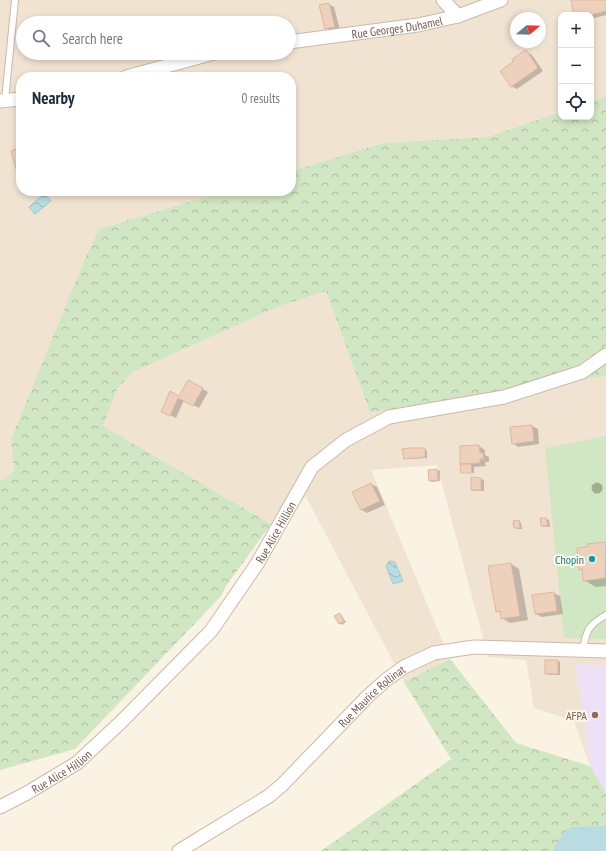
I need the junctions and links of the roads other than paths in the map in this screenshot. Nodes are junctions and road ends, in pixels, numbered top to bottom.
1 (15, 0) edge
2 (443, 0) edge
3 (501, 0) edge
4 (476, 4) edge
5 (458, 16) junction
6 (296, 41) edge
7 (188, 60) edge
8 (144, 72) edge
9 (16, 99) edge
10 (2, 101) edge
11 (606, 356) edge
12 (606, 615) edge
13 (583, 650) junction
14 (606, 651) edge
15 (0, 807) edge
16 (179, 851) edge

1 - 10 lane
2 - 5 street
3 - 4 street, Rue Georges Duhamel
4 - 5 street, Rue Georges Duhamel
5 - 6 street, Rue Georges Duhamel
7 - 8 street
9 - 10 street
11 - 15 street, Rue Alice Hillion
12 - 13 lane
13 - 14 street, Rue Maurice Rollinat
13 - 16 street, Rue Maurice Rollinat

